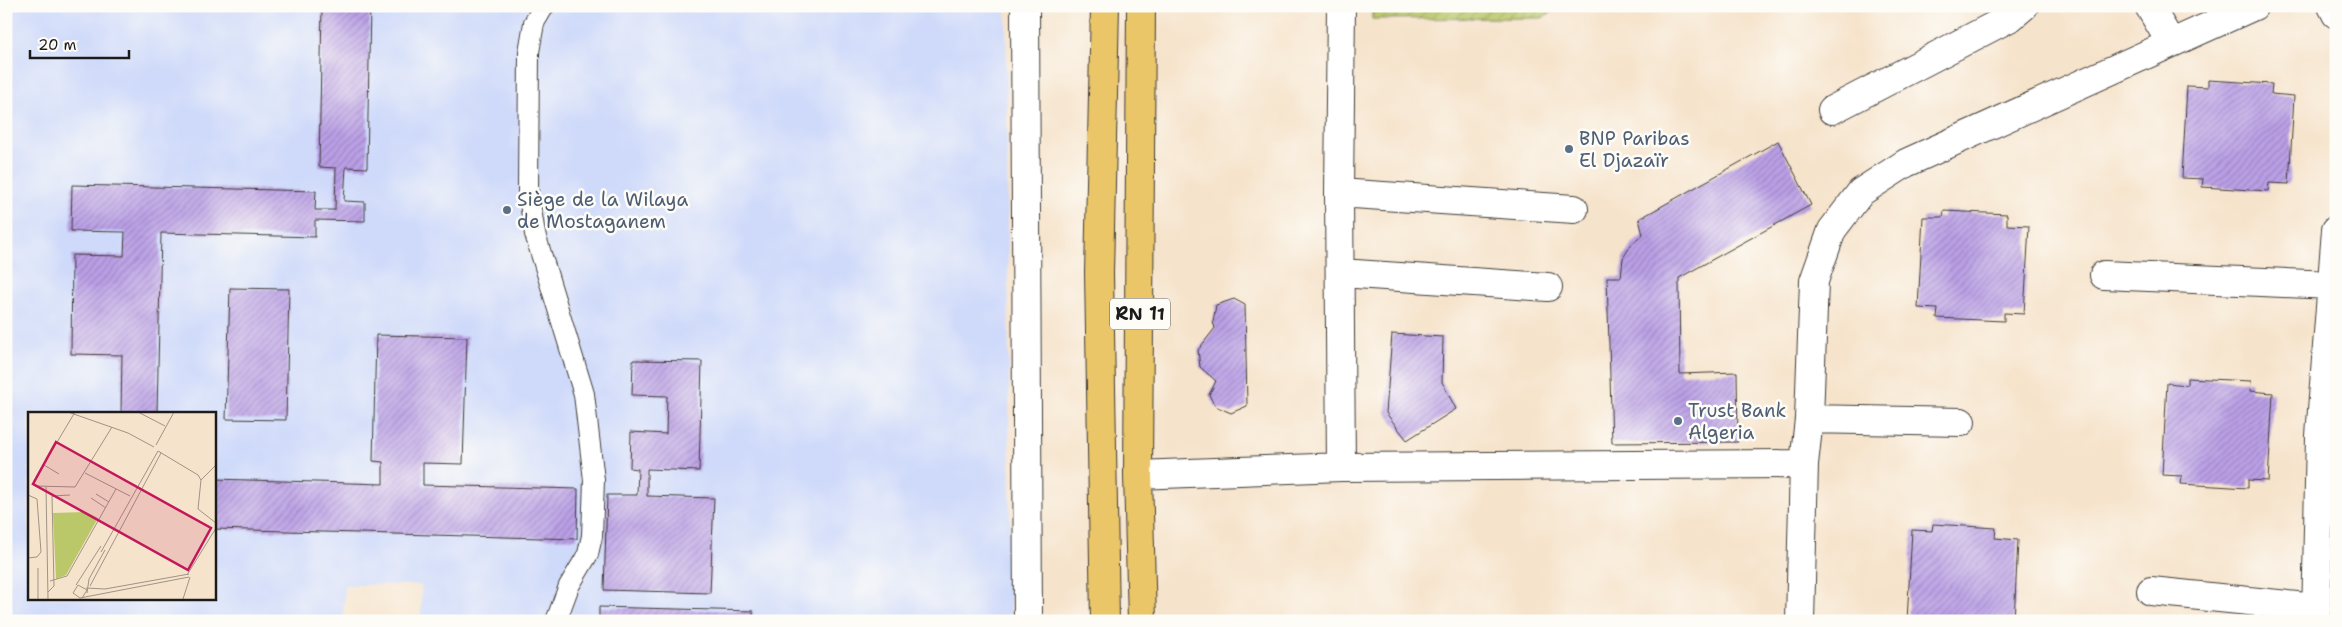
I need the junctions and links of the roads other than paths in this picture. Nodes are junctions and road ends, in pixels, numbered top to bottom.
1 (544, 6) edge
2 (1025, 6) edge
3 (1341, 6) edge
4 (2024, 6) edge
5 (2150, 6) edge
6 (2254, 6) edge
7 (2332, 6) edge
8 (1142, 10) edge
9 (1104, 13) edge
10 (2336, 14) edge
11 (2172, 44) junction
12 (1832, 110) dead end
13 (1339, 193) junction
14 (1574, 209) dead end
15 (2336, 230) edge
16 (1342, 273) junction
17 (2104, 275) dead end
18 (2331, 285) junction
19 (1548, 287) dead end
20 (1808, 418) junction
21 (1961, 422) dead end
22 (2328, 436) edge
23 (1804, 464) junction
24 (1342, 466) junction
25 (1138, 475) junction
26 (2151, 591) dead end
27 (2317, 614) edge
28 (556, 621) edge
29 (1028, 621) edge
30 (1105, 621) edge
31 (1142, 621) edge
32 (1800, 621) edge

1 - 28 lane
2 - 29 street
3 - 13 street
4 - 12 street
5 - 11 street
6 - 11 street
7 - 10 street
8 - 25 highway, RN 11
9 - 30 highway, RN 11
11 - 20 street
13 - 14 street
13 - 16 street
15 - 18 street
16 - 19 street
16 - 24 street
17 - 18 street
18 - 22 street
20 - 21 street
20 - 23 street
22 - 27 street
23 - 24 street
23 - 32 street
24 - 25 street
25 - 31 highway, RN 11
26 - 27 street

